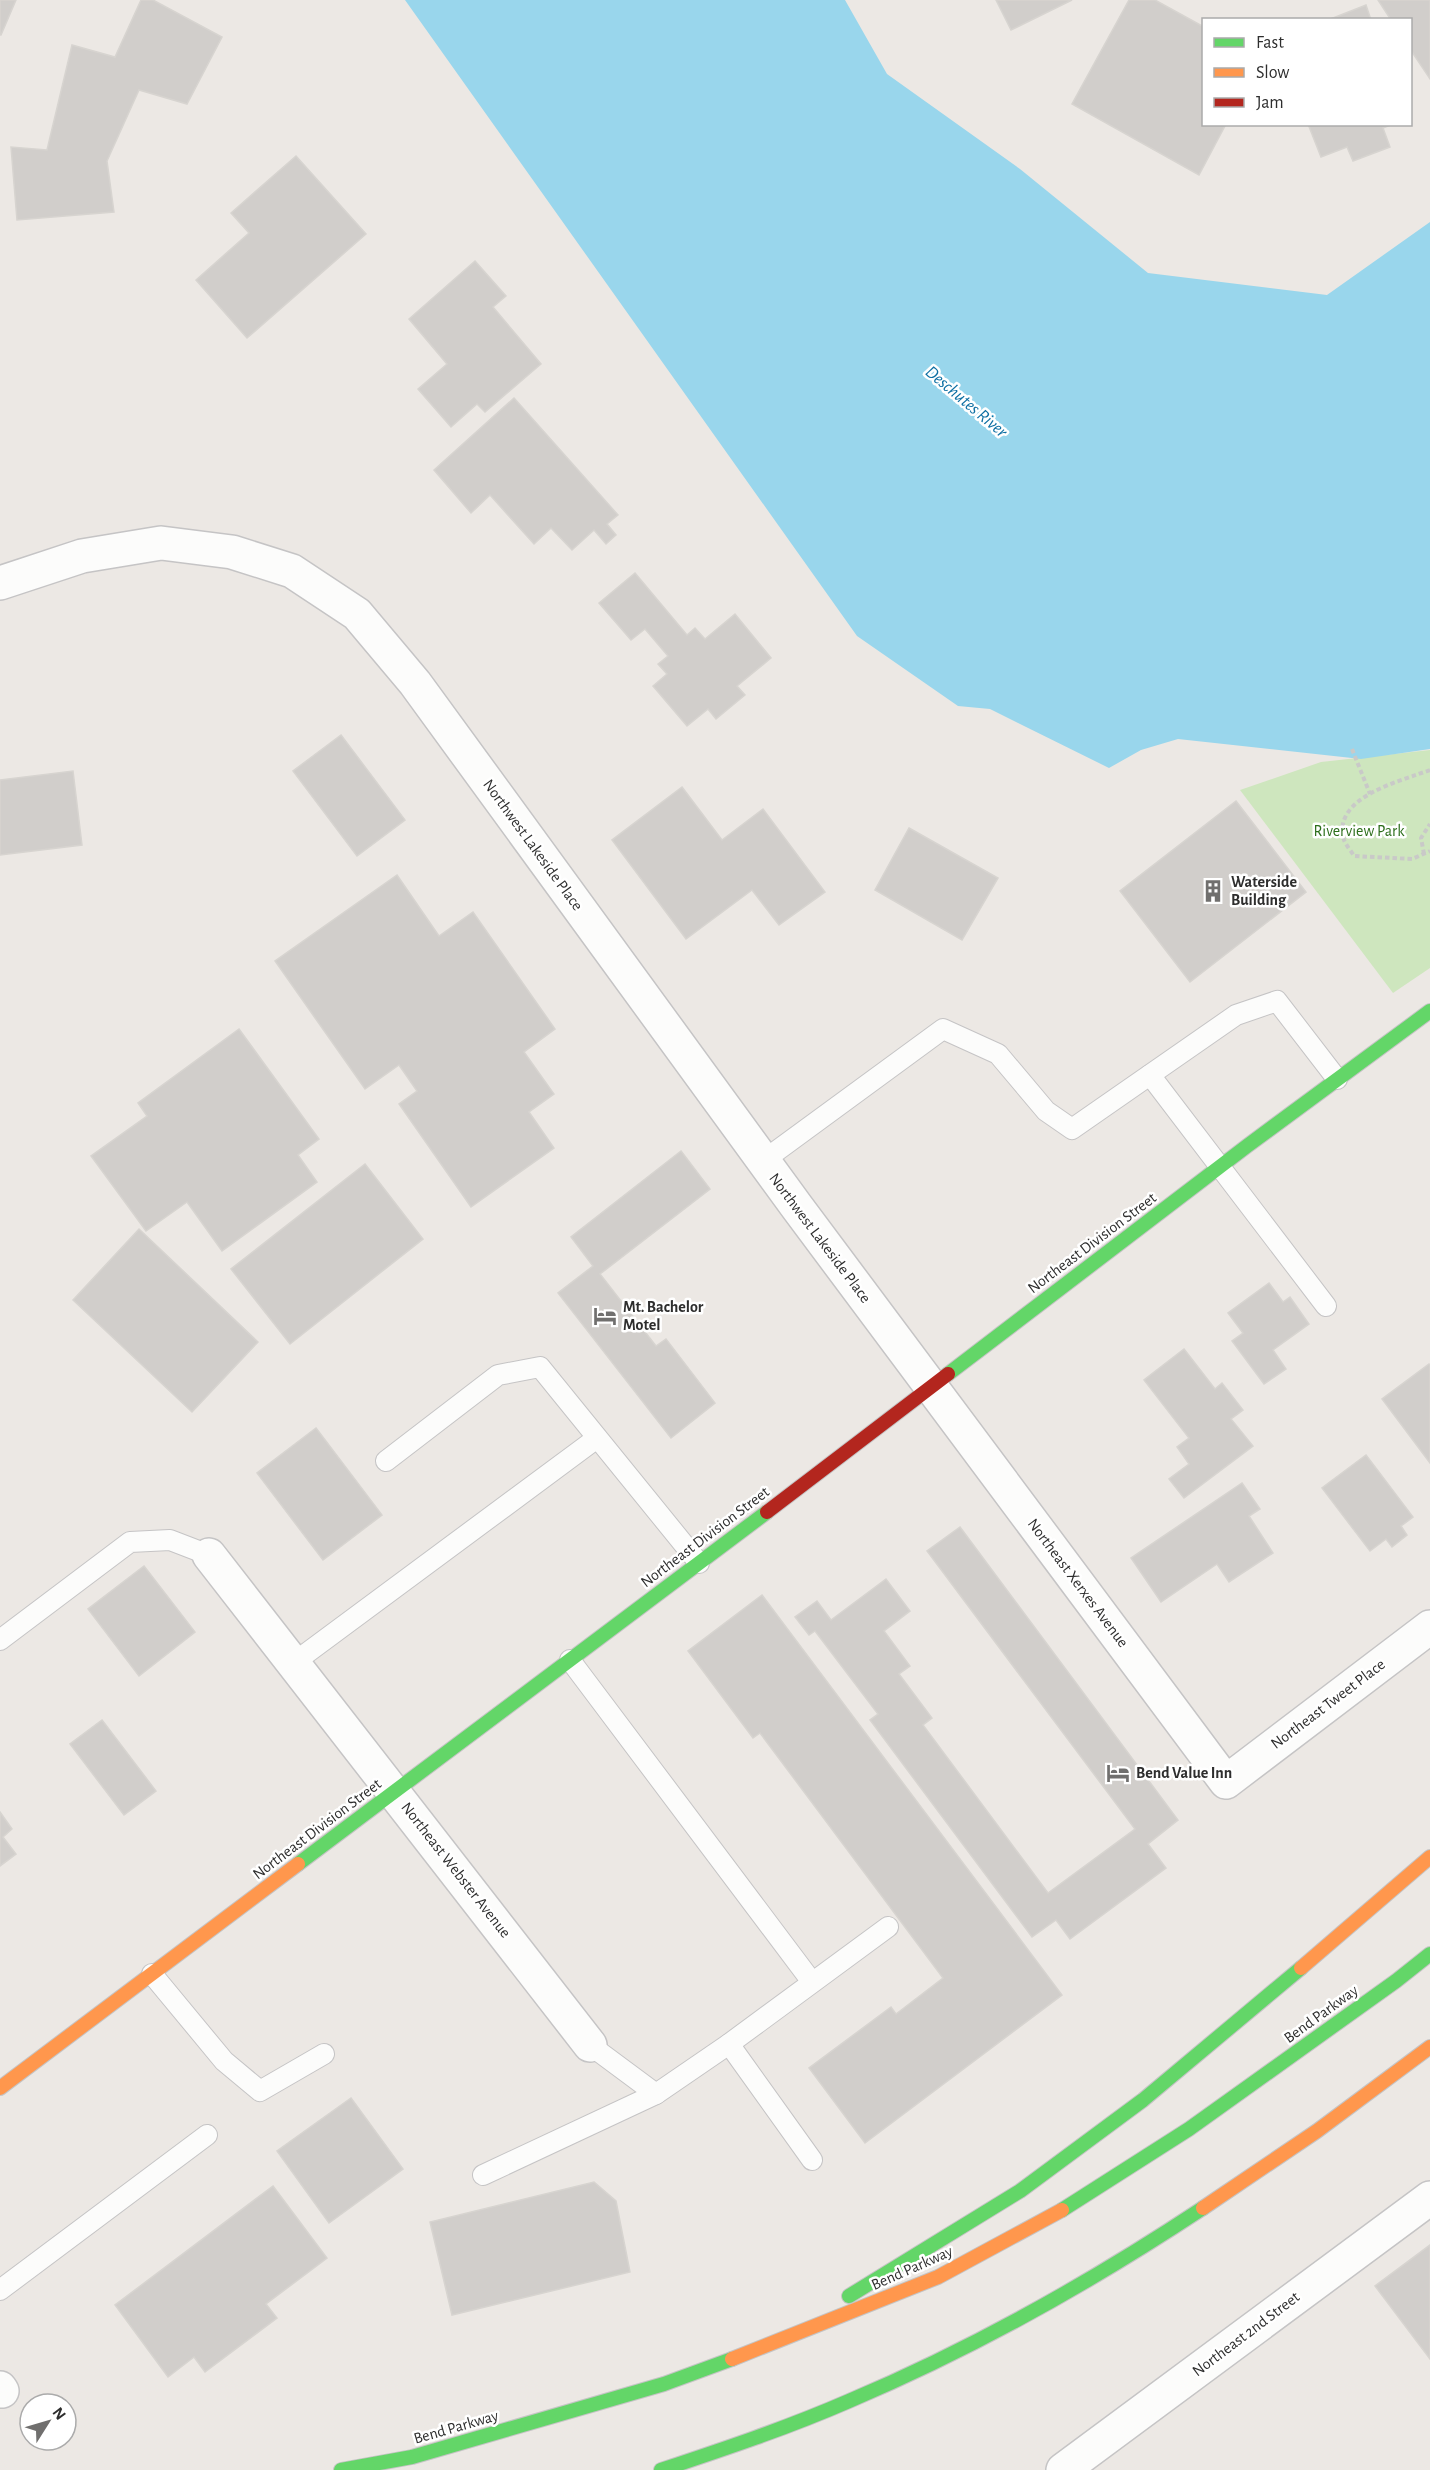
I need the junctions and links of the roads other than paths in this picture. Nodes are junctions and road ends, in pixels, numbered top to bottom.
1 (0, 583) edge
2 (1430, 1011) edge
3 (1150, 1075) junction
4 (1336, 1079) junction
5 (763, 1161) junction
6 (1220, 1168) junction
7 (1326, 1306) dead end
8 (930, 1386) junction
9 (597, 1438) junction
10 (386, 1461) dead end
11 (209, 1555) joint
12 (699, 1563) junction
13 (1430, 1627) edge
14 (0, 1640) edge
15 (570, 1660) junction
16 (292, 1664) junction
17 (1226, 1782) joint
18 (395, 1791) junction
19 (1430, 1857) edge
20 (888, 1927) dead end
21 (1430, 1954) edge
22 (152, 1974) junction
23 (812, 1982) junction
24 (729, 2044) junction
25 (590, 2045) joint
26 (1430, 2047) edge
27 (324, 2054) dead end
28 (0, 2088) edge
29 (656, 2094) junction
30 (207, 2135) dead end
31 (812, 2160) dead end
32 (483, 2175) dead end
33 (1430, 2198) edge
34 (0, 2290) edge
35 (769, 2346) junction
36 (341, 2470) edge
37 (661, 2470) edge
38 (1063, 2470) edge

1 - 5 street, Northwest Lakeside Place
2 - 4 main road, Northeast Division Street
3 - 4 lane
3 - 5 lane
3 - 6 lane
4 - 6 main road, Northeast Division Street
5 - 8 street, Northwest Lakeside Place
6 - 7 lane
6 - 8 main road, Northeast Division Street
8 - 12 main road, Northeast Division Street
8 - 17 street, Northeast Xerxes Avenue
9 - 10 lane
9 - 12 lane
9 - 16 lane
11 - 14 lane
11 - 16 street, Northeast Webster Avenue
12 - 15 main road, Northeast Division Street
13 - 17 street, Northeast Tweet Place
15 - 18 main road, Northeast Division Street
15 - 23 lane
16 - 18 street, Northeast Webster Avenue
18 - 22 main road, Northeast Division Street
18 - 25 street, Northeast Webster Avenue
19 - 35 main road
20 - 23 lane
21 - 35 main road, Bend Parkway
22 - 27 lane
22 - 28 main road, Northeast Division Street
23 - 24 lane
24 - 29 lane
24 - 31 lane
25 - 29 lane
26 - 37 main road
29 - 32 lane
30 - 34 lane
33 - 38 street, Northeast 2nd Street
35 - 36 main road, Bend Parkway

